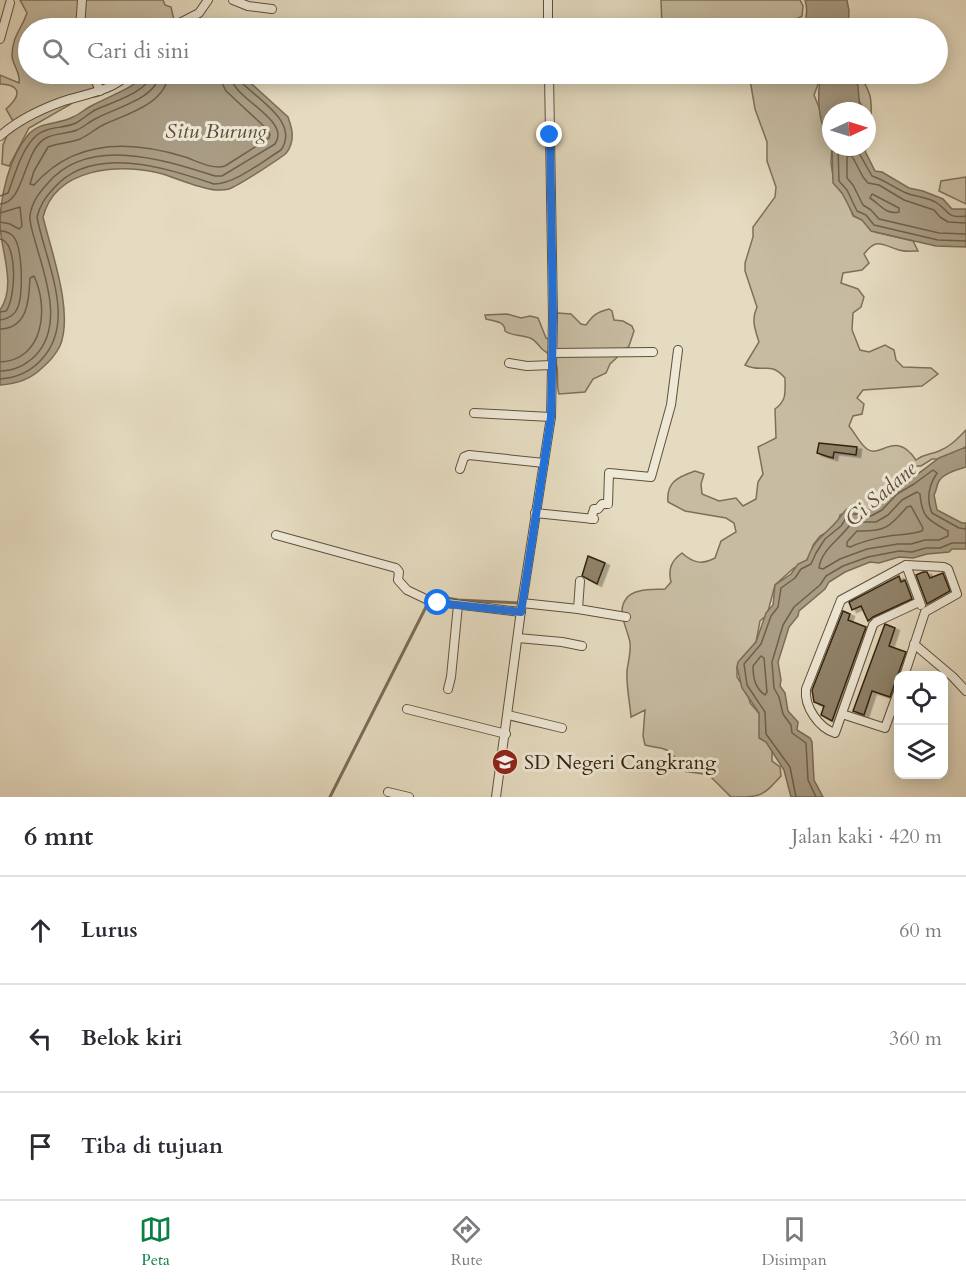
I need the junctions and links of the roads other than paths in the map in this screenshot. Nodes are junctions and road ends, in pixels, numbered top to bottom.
1 (82, 0) edge
2 (208, 0) edge
3 (233, 0) edge
4 (548, 0) edge
5 (10, 3) dead end
6 (272, 9) dead end
7 (81, 18) edge
8 (189, 18) edge
9 (548, 18) edge
10 (0, 39) edge
11 (97, 84) edge
12 (115, 84) edge
13 (549, 84) edge
14 (100, 91) junction
15 (0, 136) edge
16 (678, 350) dead end
17 (653, 352) dead end
18 (552, 353) junction
19 (509, 363) dead end
20 (552, 365) junction
21 (474, 413) dead end
22 (551, 417) junction
23 (544, 464) junction
24 (460, 469) dead end
25 (535, 513) junction
26 (276, 535) dead end
27 (906, 565) junction
28 (580, 581) dead end
29 (919, 602) junction
30 (522, 603) junction
31 (458, 606) junction
32 (578, 609) junction
33 (521, 612) junction
34 (925, 612) junction
35 (626, 616) dead end
36 (518, 638) junction
37 (914, 644) junction
38 (582, 646) dead end
39 (905, 671) edge
40 (448, 689) dead end
41 (966, 691) edge
42 (894, 703) edge
43 (406, 709) dead end
44 (842, 714) junction
45 (508, 715) junction
46 (562, 729) dead end
47 (506, 734) junction
48 (388, 792) dead end
49 (409, 797) edge
50 (496, 797) edge

1 - 7 street
2 - 8 street
3 - 6 street
4 - 9 street
5 - 10 street
11 - 14 street
12 - 14 street
13 - 18 street
14 - 15 street
16 - 25 street
17 - 18 street
18 - 20 street
19 - 20 street
20 - 22 street
21 - 22 street
22 - 23 street
23 - 24 street
23 - 25 street
25 - 30 street
26 - 31 street
27 - 29 street
27 - 34 street
27 - 44 street
28 - 32 street
29 - 34 street
29 - 44 street
30 - 32 street
30 - 33 street
31 - 33 street
31 - 40 street
32 - 35 street
33 - 36 street
34 - 37 street
36 - 38 street
36 - 45 street
37 - 39 street
37 - 41 street
42 - 44 street
43 - 47 street
45 - 46 street
45 - 47 street
47 - 50 street
48 - 49 street

